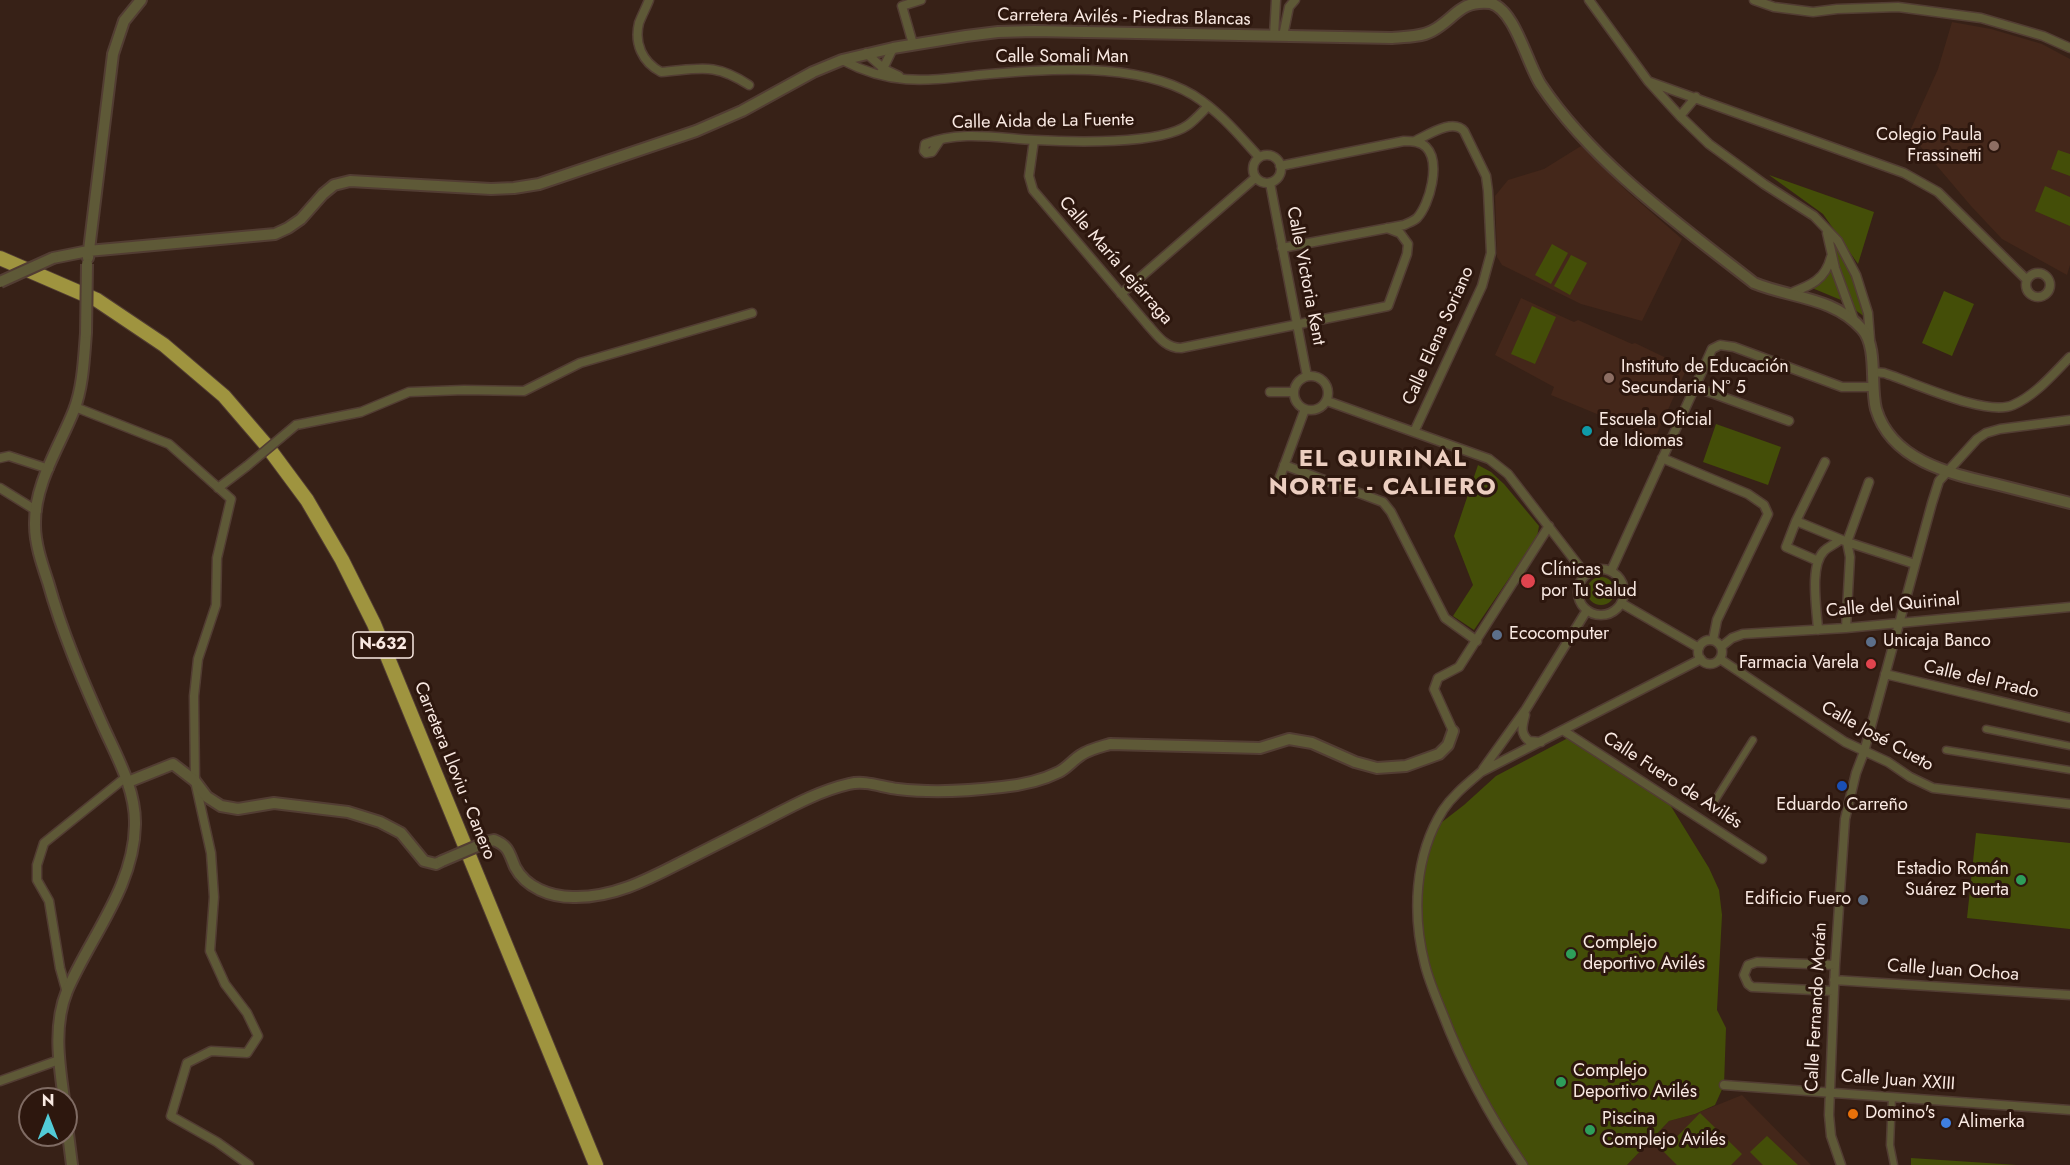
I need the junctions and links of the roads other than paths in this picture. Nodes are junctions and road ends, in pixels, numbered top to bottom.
1 (141, 0) edge
2 (649, 0) edge
3 (921, 0) edge
4 (1276, 0) edge
5 (1295, 0) edge
6 (1589, 0) edge
7 (1754, 0) edge
8 (1278, 36) junction
9 (914, 44) junction
10 (893, 48) junction
11 (2070, 48) edge
12 (866, 53) junction
13 (842, 60) junction
14 (878, 73) junction
15 (1648, 81) junction
16 (749, 85) dead end
17 (1696, 98) junction
18 (1208, 106) junction
19 (1680, 116) junction
20 (940, 140) dead end
21 (1034, 140) junction
22 (1415, 141) junction
23 (1259, 157) junction
24 (1281, 166) junction
25 (1255, 178) junction
26 (1270, 183) junction
27 (1387, 228) junction
28 (1825, 229) junction
29 (1282, 248) junction
30 (88, 251) junction
31 (1832, 254) junction
32 (0, 258) edge
33 (2027, 280) dead end
34 (0, 282) edge
35 (1121, 294) junction
36 (1788, 294) junction
37 (752, 313) dead end
38 (1854, 321) junction
39 (1297, 324) junction
40 (1870, 340) junction
41 (2070, 357) edge
42 (1872, 372) junction
43 (1307, 376) junction
44 (1695, 387) junction
45 (1873, 387) junction
46 (1270, 392) dead end
47 (1294, 392) junction
48 (1327, 402) junction
49 (75, 407) junction
50 (1305, 410) junction
51 (2070, 420) edge
52 (1789, 421) dead end
53 (1414, 432) junction
54 (0, 458) edge
55 (1662, 458) junction
56 (1825, 462) dead end
57 (1284, 465) junction
58 (49, 469) junction
59 (1946, 472) junction
60 (1869, 482) dead end
61 (1277, 485) dead end
62 (0, 488) edge
63 (218, 488) junction
64 (2070, 503) edge
65 (37, 511) junction
66 (1796, 521) junction
67 (1549, 526) junction
68 (1843, 541) junction
69 (1818, 561) junction
70 (1915, 564) junction
71 (1611, 571) junction
72 (1586, 574) junction
73 (1621, 603) junction
74 (2070, 607) edge
75 (1587, 610) junction
76 (1899, 622) junction
77 (1846, 628) junction
78 (1818, 630) junction
79 (1713, 640) junction
80 (1477, 641) junction
81 (1722, 646) junction
82 (1699, 648) junction
83 (1701, 659) junction
84 (1720, 659) junction
85 (1885, 674) junction
86 (1526, 709) junction
87 (2070, 718) edge
88 (1986, 729) dead end
89 (1453, 731) joint
90 (1564, 731) junction
91 (1753, 740) dead end
92 (1541, 742) junction
93 (2070, 746) edge
94 (1946, 750) dead end
95 (1864, 752) junction
96 (2070, 770) edge
97 (1481, 772) junction
98 (127, 779) junction
99 (195, 781) junction
100 (1714, 802) dead end
101 (2070, 804) edge
102 (1762, 859) dead end
103 (1835, 965) junction
104 (1834, 980) junction
105 (1833, 991) junction
106 (67, 993) junction
107 (2070, 995) edge
108 (59, 1060) junction
109 (0, 1081) edge
110 (1724, 1085) dead end
111 (62, 1087) edge
112 (1829, 1092) junction
113 (1892, 1097) junction
114 (2070, 1110) edge
115 (70, 1147) edge
116 (72, 1165) edge
117 (249, 1165) edge
118 (596, 1165) edge
119 (1523, 1165) edge
120 (1841, 1165) edge
121 (1894, 1165) edge

1 - 30 street
2 - 16 street
3 - 9 street
4 - 8 street
5 - 8 street
6 - 15 street
7 - 11 street
8 - 9 street, Carretera Avilés - Piedras Blancas
8 - 36 street, Carretera Avilés - Piedras Blancas
9 - 10 street, Carretera Avilés - Piedras Blancas
10 - 12 street, Carretera Avilés - Piedras Blancas
10 - 14 street
12 - 13 street, Carretera Avilés - Piedras Blancas
12 - 14 street
12 - 14 street
13 - 14 street, Calle Somali Man
13 - 30 street, Carretera Avilés - Piedras Blancas
14 - 18 street, Calle Somali Man
15 - 17 street
15 - 19 street
17 - 19 street
17 - 33 street
18 - 21 street, Calle Aida de La Fuente
18 - 23 street, Calle Somali Man
19 - 28 street
20 - 21 street, Calle Aida de La Fuente
21 - 35 street, Calle María Lejárraga
22 - 24 street
22 - 27 street
22 - 53 street, Calle Elena Soriano
23 - 24 street
23 - 25 street
24 - 26 street
25 - 26 street
25 - 35 street
26 - 29 street, Calle Victoria Kent
27 - 29 street
27 - 39 street
28 - 31 street
28 - 40 street
29 - 39 street, Calle Victoria Kent
30 - 34 street, Carretera Avilés - Piedras Blancas, bridge
30 - 49 street, bridge
31 - 36 street
31 - 38 street
32 - 118 highway, Carretera Lloviu - Canero / N-632
35 - 39 street, Calle María Lejárraga
36 - 38 street, Carretera Avilés - Piedras Blancas
37 - 63 street, bridge
38 - 40 street, Carretera Avilés - Piedras Blancas
39 - 43 street, Calle Victoria Kent
40 - 42 street
41 - 42 street
42 - 45 street
43 - 47 street
43 - 48 street
44 - 45 street
44 - 52 street
44 - 55 street
45 - 59 street
46 - 47 street
47 - 50 street
48 - 50 street
48 - 53 street
49 - 58 street
49 - 63 street
50 - 57 street
51 - 59 street, Calle Fernando Morán
53 - 67 street
54 - 58 street
55 - 71 street
55 - 79 street
56 - 66 street
57 - 61 street
57 - 80 street
58 - 65 street
59 - 64 street
59 - 70 street, Calle Fernando Morán
60 - 68 street
62 - 65 street
63 - 99 street
65 - 98 street
66 - 68 street
66 - 69 street
67 - 72 street
67 - 80 street
68 - 69 street
68 - 70 street
68 - 77 street
69 - 78 street
70 - 76 street, Calle Fernando Morán
71 - 72 street
71 - 73 street
72 - 75 street
73 - 75 street
73 - 82 street
74 - 76 street, Calle del Quirinal
75 - 86 street
76 - 77 street, Calle del Quirinal
76 - 85 street, Calle Fernando Morán
77 - 78 street, Calle del Quirinal
78 - 81 street, Calle del Quirinal
79 - 81 street
79 - 82 street
80 - 89 street
81 - 84 street
82 - 83 street
83 - 84 street
83 - 90 street, Calle Fuero de Avilés
84 - 95 street, Calle José Cueto
85 - 87 street, Calle del Prado
85 - 95 street, Calle Fernando Morán
86 - 92 street
86 - 97 street
88 - 93 street
89 - 99 street, bridge
90 - 92 street, Calle Fuero de Avilés
90 - 102 street, Calle Fuero de Avilés
91 - 100 street
92 - 97 street, Calle Fuero de Avilés
94 - 96 street
95 - 101 street, Calle José Cueto
95 - 103 street, Calle Fernando Morán
97 - 119 street, Calle Fuero de Avilés
98 - 99 street
98 - 106 street
98 - 106 street
99 - 117 street
103 - 104 street, Calle Fernando Morán
103 - 105 street
104 - 105 street, Calle Fernando Morán
104 - 107 street, Calle Juan Ochoa
105 - 112 street, Calle Fernando Morán
106 - 108 street
108 - 109 street
108 - 111 street
110 - 112 street, Calle Juan XXIII
112 - 113 street, Calle Juan XXIII
112 - 120 street, Calle Fernando Morán
113 - 114 street, Calle Juan XXIII
113 - 121 street
115 - 116 street

